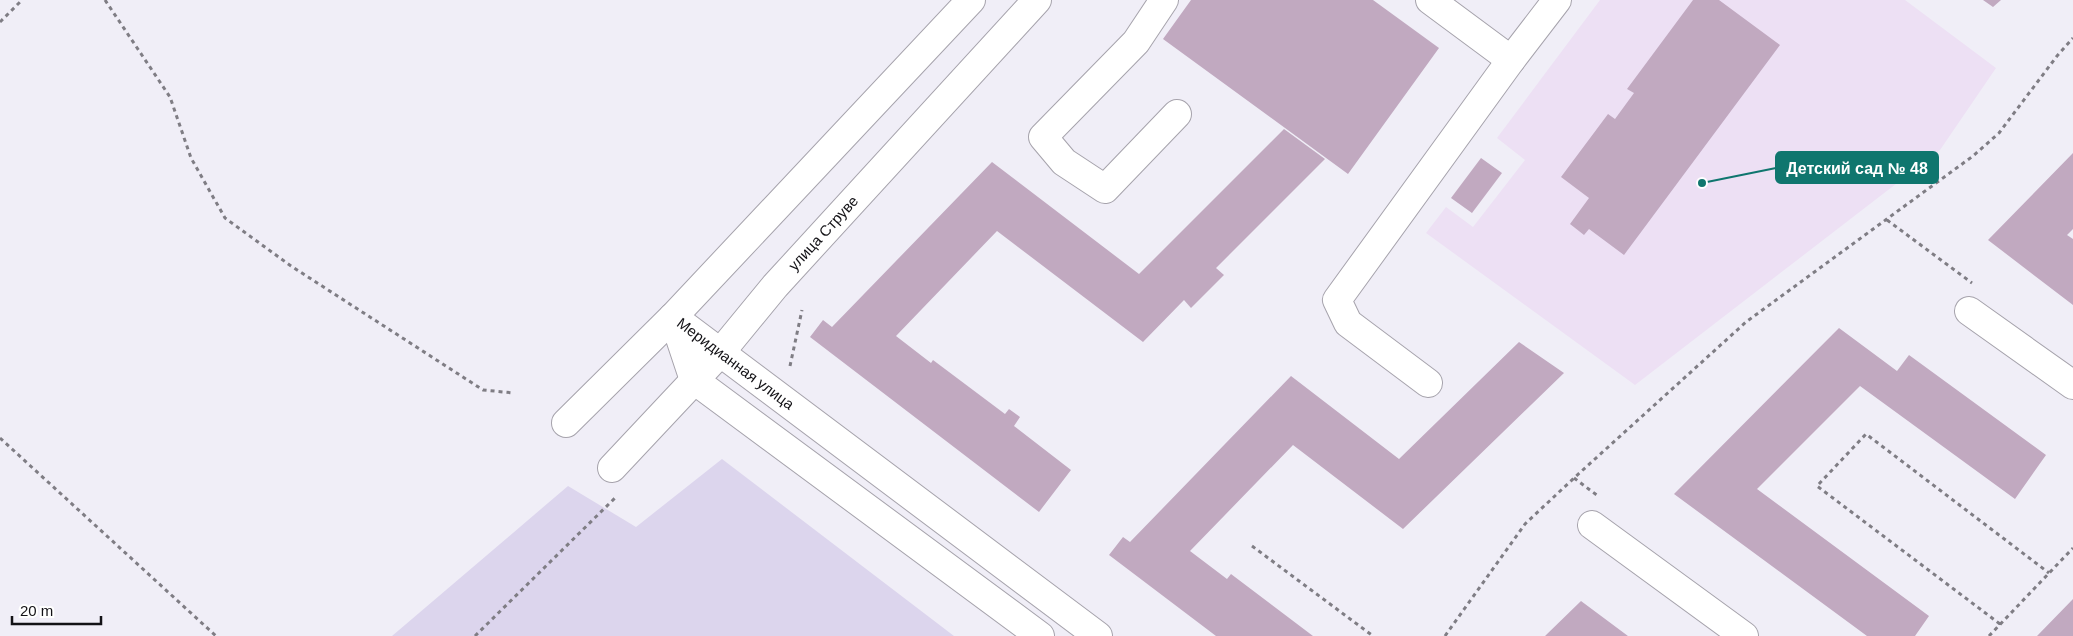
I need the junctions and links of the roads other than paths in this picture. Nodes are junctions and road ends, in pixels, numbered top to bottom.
1 (971, 0) edge
2 (1036, 0) edge
3 (1164, 0) edge
4 (1430, 0) edge
5 (1557, 0) edge
6 (1510, 60) junction
7 (1177, 114) dead end
8 (1969, 311) road end
9 (673, 317) junction
10 (720, 353) junction
11 (694, 380) junction
12 (1428, 384) dead end
13 (2073, 385) edge
14 (566, 423) dead end
15 (616, 480) road end
16 (1592, 525) dead end
17 (1040, 636) edge
18 (1098, 636) edge
19 (1744, 636) edge

1 - 9 street
2 - 10 street, улица Струве
3 - 7 street
4 - 6 street
5 - 6 street
6 - 12 street
8 - 13 street
9 - 10 street, Меридианная улица
9 - 11 street, Меридианная улица
9 - 14 street
10 - 11 street, улица Струве
10 - 18 street, Меридианная улица
11 - 15 street, улица Струве
11 - 17 street
16 - 19 street

